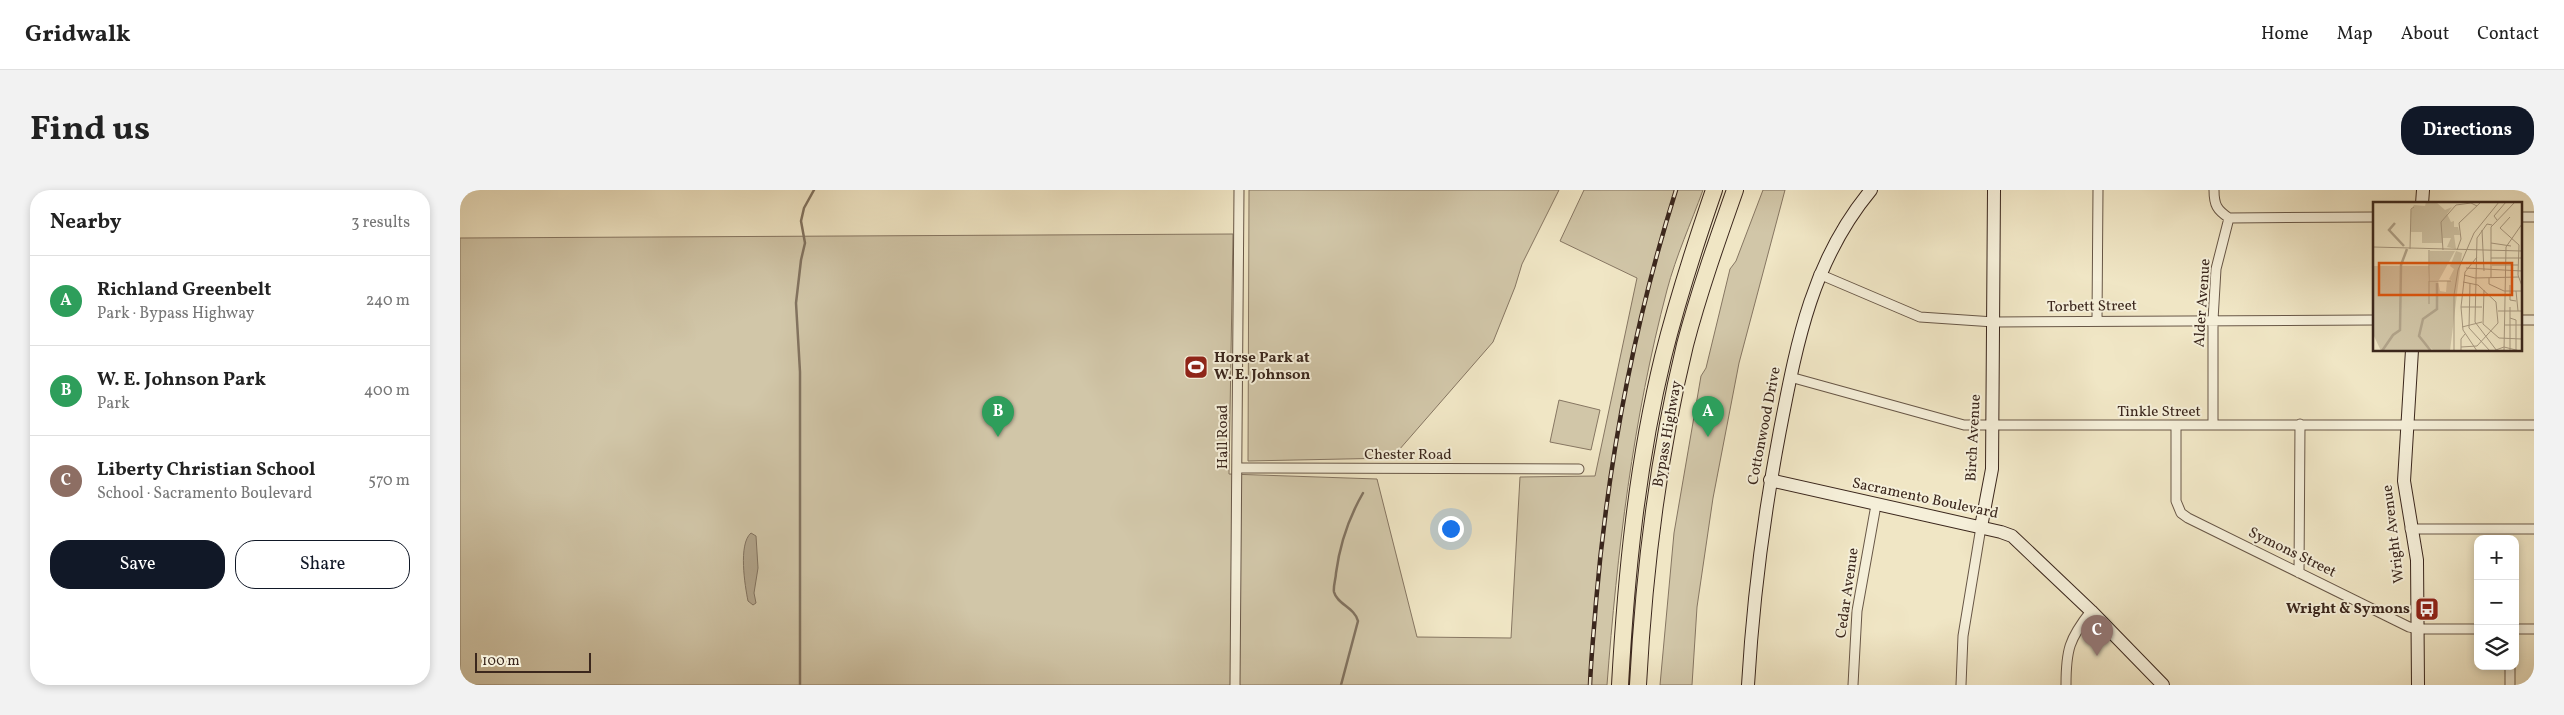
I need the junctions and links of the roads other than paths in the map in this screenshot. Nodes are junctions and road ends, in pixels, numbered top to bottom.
1 (1239, 190) edge
2 (1714, 190) edge
3 (1735, 190) edge
4 (1872, 190) edge
5 (1994, 190) edge
6 (2098, 190) edge
7 (2214, 190) edge
8 (2373, 217) edge
9 (2229, 218) junction
10 (1819, 274) junction
11 (2097, 320) junction
12 (2213, 320) junction
13 (2373, 320) edge
14 (1994, 322) junction
15 (2412, 351) edge
16 (1790, 377) junction
17 (2300, 424) junction
18 (2408, 424) junction
19 (2176, 425) junction
20 (2213, 425) junction
21 (2534, 425) edge
22 (1993, 426) junction
23 (1237, 468) junction
24 (1579, 469) dead end
25 (1770, 480) junction
26 (1876, 505) junction
27 (1980, 527) junction
28 (2410, 528) junction
29 (2510, 529) junction
30 (2534, 529) edge
31 (2510, 535) edge
32 (2299, 573) junction
33 (2091, 611) junction
34 (2418, 629) junction
35 (2474, 629) edge
36 (2519, 629) edge
37 (2534, 629) edge
38 (2510, 670) edge
39 (1235, 685) edge
40 (1620, 685) edge
41 (1638, 685) edge
42 (1748, 685) edge
43 (1853, 685) edge
44 (1961, 685) edge
45 (2066, 685) edge
46 (2163, 685) edge
47 (2418, 685) edge
48 (2510, 685) edge

1 - 23 street, Hall Road
2 - 40 highway, Bypass Highway
3 - 41 highway, Bypass Highway
4 - 10 street, Cottonwood Drive
5 - 14 street, Birch Avenue
6 - 11 street
7 - 9 street
8 - 9 street
9 - 12 street, Alder Avenue
10 - 14 street, Torbett Street
10 - 16 street, Cottonwood Drive
11 - 12 street, Torbett Street
11 - 14 street, Torbett Street
12 - 13 street, Torbett Street
12 - 20 street, Alder Avenue
14 - 22 street, Birch Avenue
15 - 18 street, Wright Avenue
16 - 22 street, Tinkle Street
16 - 25 street, Cottonwood Drive
17 - 18 street, Tinkle Street
17 - 20 street, Tinkle Street
17 - 32 street
18 - 21 street, Tinkle Street
18 - 28 street, Wright Avenue
19 - 20 street, Tinkle Street
19 - 22 street, Tinkle Street
19 - 32 street, Symons Street
22 - 27 street, Birch Avenue
23 - 24 street, Chester Road
23 - 39 street, Hall Road
25 - 26 street, Sacramento Boulevard
25 - 42 street, Cottonwood Drive
26 - 27 street, Sacramento Boulevard
26 - 43 street, Cedar Avenue
27 - 33 street, Sacramento Boulevard
27 - 44 street, Birch Avenue
28 - 29 street
28 - 34 street, Wright Avenue
29 - 30 street
29 - 31 street
32 - 34 street, Symons Street
33 - 45 street
33 - 46 street, Sacramento Boulevard
34 - 35 street, Symons Street
34 - 47 street, Wright Avenue
36 - 37 street
38 - 48 street

